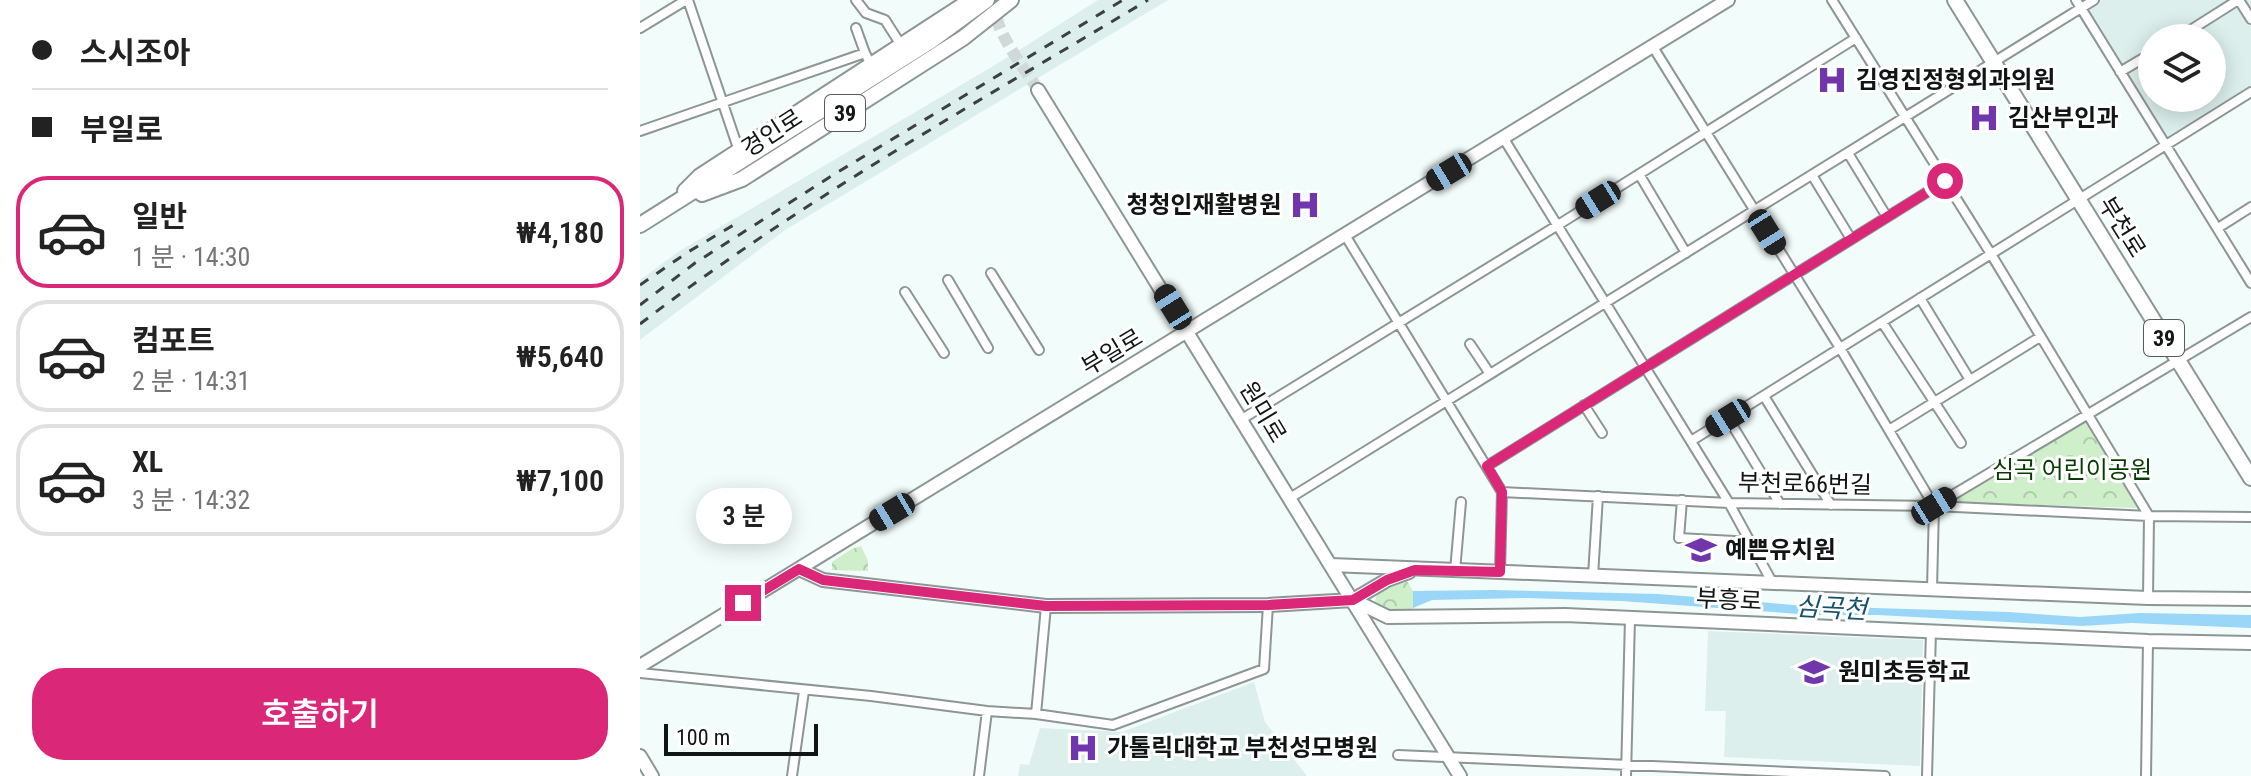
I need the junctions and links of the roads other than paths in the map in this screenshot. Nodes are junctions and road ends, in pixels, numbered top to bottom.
1 (687, 0) edge
2 (856, 0) edge
3 (971, 0) edge
4 (987, 0) edge
5 (1011, 0) edge
6 (1728, 0) edge
7 (1832, 0) edge
8 (1955, 0) edge
9 (2094, 0) edge
10 (2239, 0) edge
11 (2079, 4) edge
12 (973, 16) dead end
13 (2251, 19) edge
14 (2200, 24) edge
15 (640, 28) edge
16 (856, 28) dead end
17 (1856, 38) junction
18 (901, 45) junction
19 (1653, 47) junction
20 (868, 59) junction
21 (2138, 61) edge
22 (1994, 63) junction
23 (2120, 72) junction
24 (1038, 90) tunnel mouth
25 (2251, 92) edge
26 (723, 103) junction
27 (1905, 117) junction
28 (640, 131) edge
29 (1706, 132) junction
30 (1504, 139) junction
31 (2166, 144) junction
32 (739, 151) junction
33 (1848, 153) junction
34 (1639, 174) junction
35 (1812, 175) junction
36 (1945, 181) junction
37 (700, 195) junction
38 (2077, 198) junction
39 (2251, 207) edge
40 (669, 208) junction
41 (1754, 211) junction
42 (1887, 217) junction
43 (640, 225) edge
44 (1558, 225) junction
45 (2218, 228) junction
46 (1345, 235) junction
47 (1851, 239) junction
48 (1686, 253) junction
49 (1991, 254) junction
50 (991, 273) dead end
51 (1794, 275) junction
52 (948, 280) dead end
53 (2251, 283) edge
54 (905, 292) dead end
55 (1920, 298) junction
56 (1605, 303) junction
57 (2251, 317) edge
58 (1399, 322) junction
59 (1882, 322) junction
60 (1189, 332) junction
61 (2040, 337) junction
62 (1470, 344) dead end
63 (988, 348) dead end
64 (1840, 348) junction
65 (1039, 350) dead end
66 (944, 353) dead end
67 (2178, 360) junction
68 (1644, 367) junction
69 (1490, 374) junction
70 (1970, 380) junction
71 (1764, 396) junction
72 (1447, 401) junction
73 (1934, 402) junction
74 (1584, 405) junction
75 (2086, 413) junction
76 (1728, 418) junction
77 (1242, 419) junction
78 (1889, 430) junction
79 (1602, 433) dead end
80 (1691, 441) junction
81 (1961, 443) dead end
82 (1487, 466) junction
83 (2251, 478) edge
84 (1502, 492) junction
85 (1598, 496) junction
86 (1290, 498) junction
87 (1682, 500) junction
88 (1461, 502) dead end
89 (1729, 503) junction
90 (1780, 504) junction
91 (1831, 505) junction
92 (1934, 506) junction
93 (2149, 516) junction
94 (2251, 517) edge
95 (1752, 542) junction
96 (1331, 565) junction
97 (799, 569) junction
98 (1415, 570) junction
99 (1455, 571) junction
100 (1500, 572) junction
101 (1593, 576) junction
102 (1772, 582) junction
103 (1932, 589) junction
104 (2148, 598) junction
105 (2251, 599) edge
106 (1353, 600) junction
107 (1268, 605) junction
108 (1046, 606) junction
109 (1630, 618) junction
110 (1931, 631) junction
111 (2148, 641) junction
112 (2251, 643) edge
113 (640, 666) edge
114 (640, 673) edge
115 (804, 691) junction
116 (987, 711) junction
117 (1036, 714) junction
118 (1398, 755) dead end
119 (640, 756) edge
120 (1450, 759) junction
121 (1626, 771) edge
122 (652, 776) edge
123 (792, 776) edge
124 (979, 776) edge
125 (1460, 776) edge
126 (1885, 776) edge
127 (1927, 776) edge
128 (2146, 776) edge

1 - 15 street
1 - 26 street
2 - 18 street
3 - 18 main road, 경인로 / 39
4 - 40 main road, 경인로 / 39
5 - 37 main road, 경인로 / 39
6 - 19 street, 부일로
7 - 17 street
8 - 22 main road, 부천로 / 39
9 - 11 street
10 - 13 street
10 - 14 street
11 - 22 street
11 - 23 street
12 - 37 street
16 - 20 street
17 - 27 street
17 - 29 street
18 - 20 main road, 경인로 / 39
19 - 29 street
19 - 30 street, 부일로
20 - 26 street, 경인로
20 - 32 main road, 경인로 / 39
21 - 23 street
22 - 27 street
22 - 38 main road, 부천로 / 39
23 - 31 street
24 - 60 street, 원미로
25 - 31 street
26 - 28 street, 경인로
26 - 32 street
27 - 33 street
27 - 36 street
29 - 34 street
29 - 41 street
30 - 44 street
30 - 46 street, 부일로
31 - 38 street
31 - 45 street
32 - 40 main road, 경인로 / 39
33 - 35 street
33 - 42 street
34 - 44 street
34 - 48 street
35 - 41 street
35 - 47 street
36 - 42 street
36 - 49 street
37 - 40 main road, 경인로 / 39
38 - 49 street
38 - 67 main road, 부천로 / 39
39 - 45 street
40 - 43 main road, 경인로 / 39
41 - 48 street
41 - 51 street
42 - 47 street
44 - 56 street
44 - 58 street
45 - 53 street
46 - 58 street
46 - 60 street, 부일로
47 - 51 street
48 - 56 street
49 - 55 street
49 - 61 street
50 - 65 street
51 - 64 street
51 - 68 street
52 - 63 street
54 - 66 street
55 - 59 street
55 - 70 street
56 - 68 street
56 - 69 street
57 - 67 street
58 - 72 street
58 - 77 street
59 - 64 street
59 - 73 street
60 - 77 street, 원미로
60 - 97 street, 부일로
61 - 70 street
61 - 75 street
62 - 69 street
64 - 71 street
64 - 78 street
67 - 75 street
67 - 83 main road, 부천로 / 39
68 - 74 street
68 - 80 street
69 - 72 street
70 - 73 street
71 - 76 street
71 - 91 street
72 - 82 street
72 - 86 street
73 - 78 street
73 - 81 street
74 - 79 street
74 - 82 street
75 - 92 street
75 - 93 street
76 - 80 street
76 - 90 street
77 - 86 street, 원미로
78 - 92 street
80 - 89 street
82 - 84 street
84 - 85 street, 부천로66번길
84 - 100 street
85 - 87 street, 부천로66번길
85 - 101 street
86 - 96 street, 원미로
87 - 89 street, 부천로66번길
87 - 95 street
88 - 99 street
89 - 90 street, 부천로66번길
89 - 95 street
90 - 91 street, 부천로66번길
91 - 92 street, 부천로66번길
92 - 93 street, 부천로66번길
92 - 103 street
93 - 94 street, 부천로66번길
93 - 104 street
95 - 102 street
96 - 98 street, 부흥로
96 - 106 street, 원미로
97 - 108 street, 부흥로
97 - 113 street, 부일로
98 - 99 street, 부흥로
98 - 106 street, 부흥로
99 - 100 street, 부흥로
100 - 101 street, 부흥로
101 - 102 street, 부흥로
102 - 103 street, 부흥로
103 - 104 street, 부흥로
104 - 105 street, 부흥로
106 - 107 street, 부흥로
106 - 109 street, 부흥로
106 - 120 street, 원미로
107 - 108 street, 부흥로
107 - 117 street
108 - 117 street
109 - 110 street, 부흥로
109 - 121 street
110 - 111 street, 부흥로
110 - 127 street
111 - 112 street, 부흥로
111 - 128 street
114 - 115 street
115 - 116 street
115 - 123 street
116 - 117 street
116 - 124 street
118 - 120 street
119 - 122 street
120 - 121 street
120 - 125 street, 원미로
121 - 126 street

